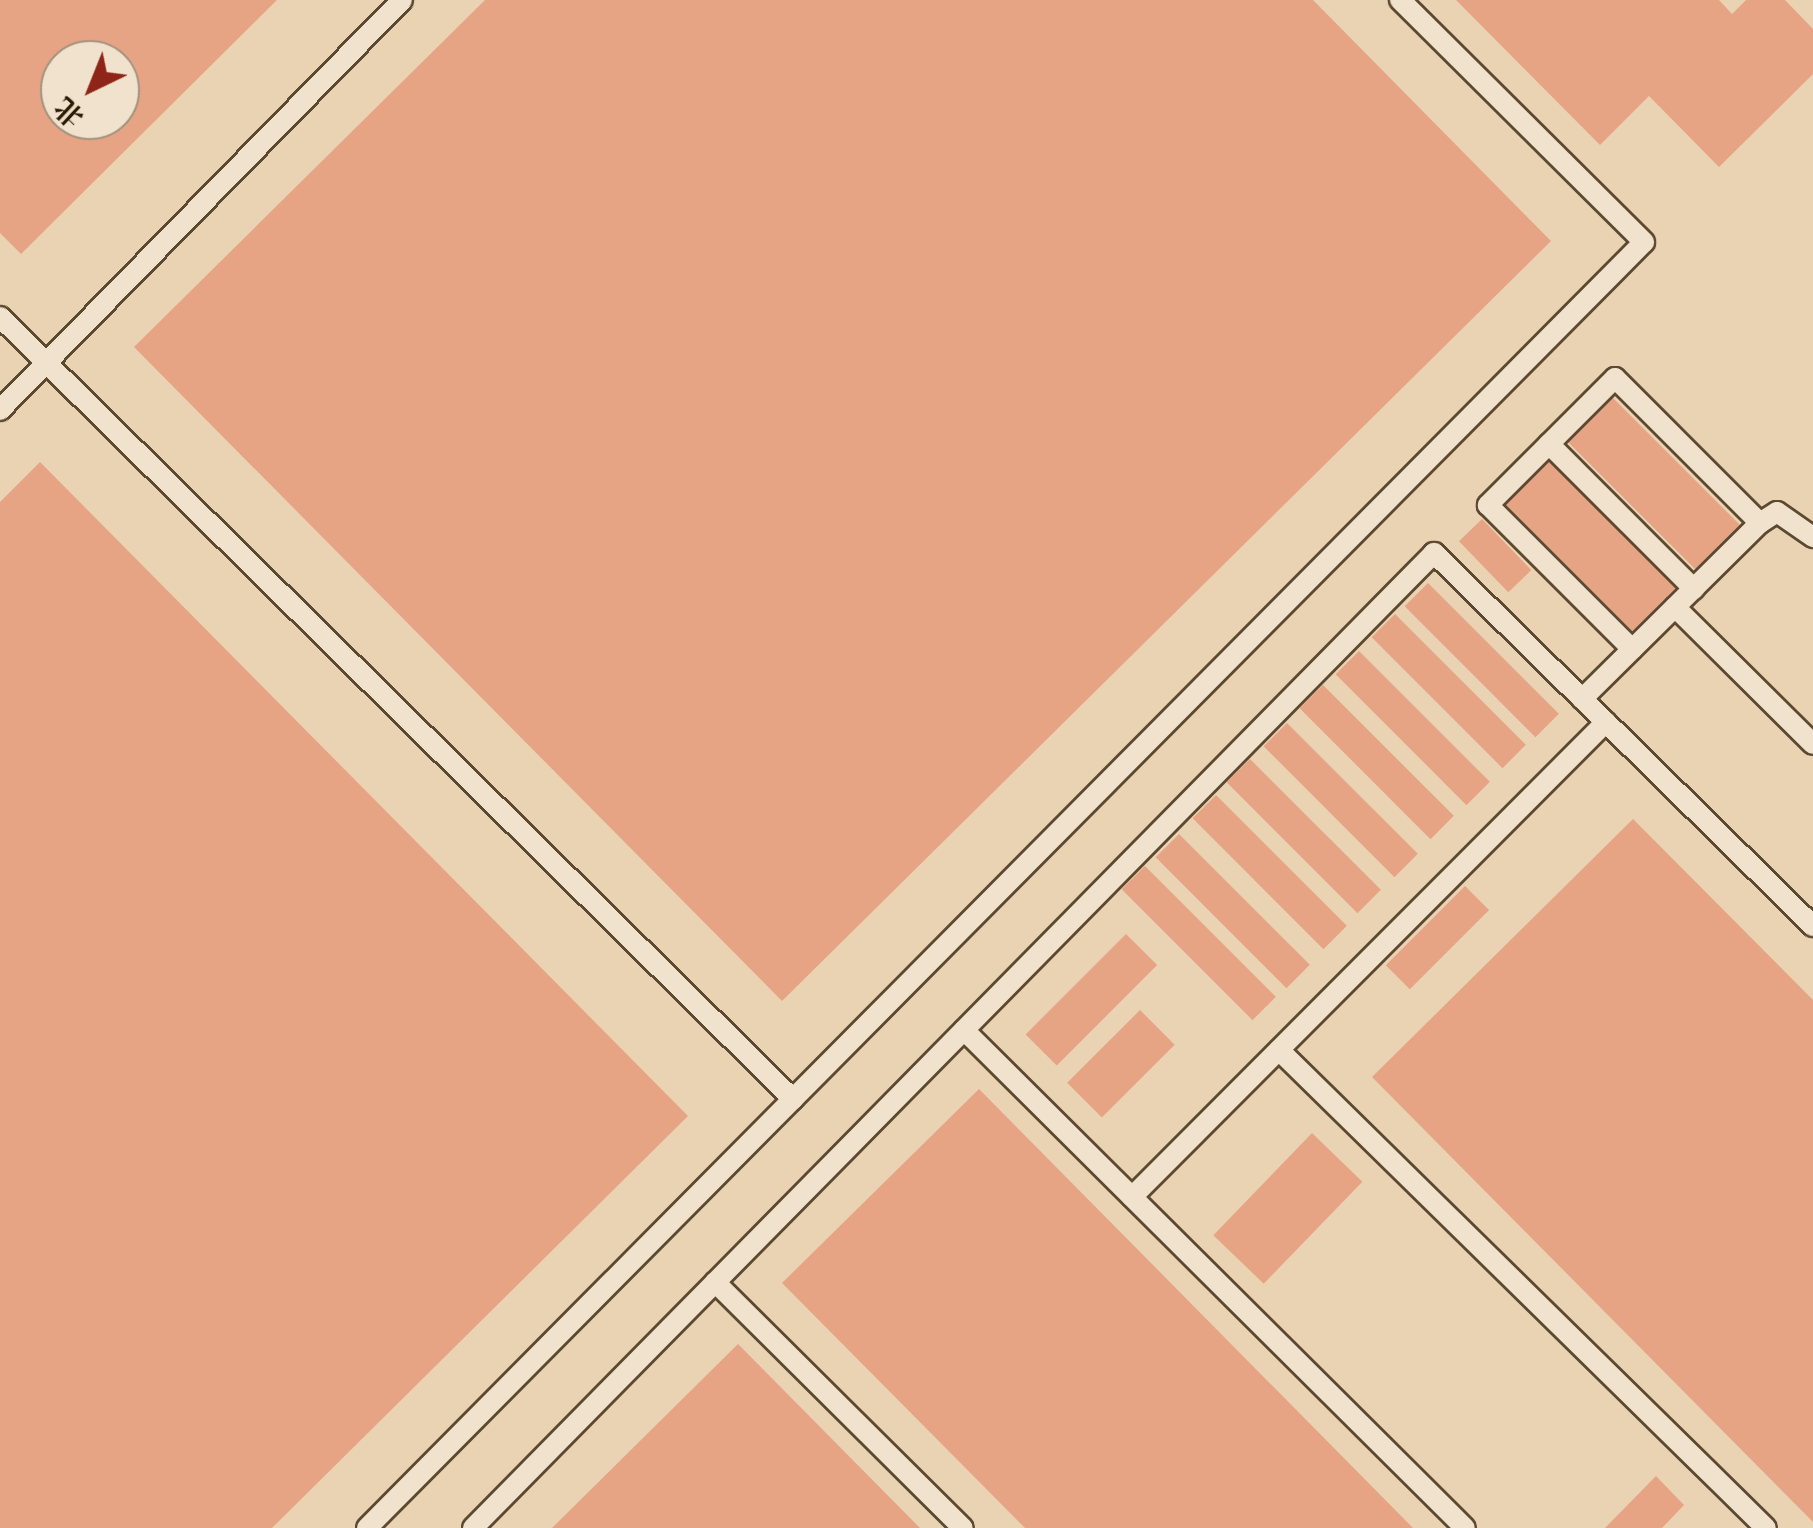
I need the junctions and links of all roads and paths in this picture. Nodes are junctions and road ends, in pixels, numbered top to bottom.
1 (402, 0) edge
2 (1400, 0) edge
3 (0, 316) edge
4 (47, 363) junction
5 (0, 410) edge
6 (1550, 444) junction
7 (1760, 522) junction
8 (1813, 537) edge
9 (1694, 588) junction
10 (1675, 606) junction
11 (1632, 649) junction
12 (1582, 699) junction
13 (1606, 722) junction
14 (1813, 744) edge
15 (1813, 926) edge
16 (964, 1030) junction
17 (1279, 1050) junction
18 (793, 1099) junction
19 (1132, 1197) junction
20 (716, 1282) junction
21 (367, 1528) edge
22 (474, 1528) edge
23 (963, 1528) edge
24 (1465, 1528) edge
25 (1766, 1528) edge

1 - 4 lane
2 - 18 lane
3 - 4 lane
4 - 5 lane
4 - 18 lane
6 - 7 lane
6 - 9 lane
6 - 11 lane
7 - 8 lane
7 - 9 lane
9 - 10 lane
10 - 11 lane
10 - 14 lane
11 - 12 lane
12 - 13 lane
12 - 16 lane
13 - 15 lane
13 - 17 lane
16 - 19 lane
16 - 20 lane
17 - 19 lane
17 - 25 lane
18 - 21 lane
19 - 24 lane
20 - 22 lane
20 - 23 lane

